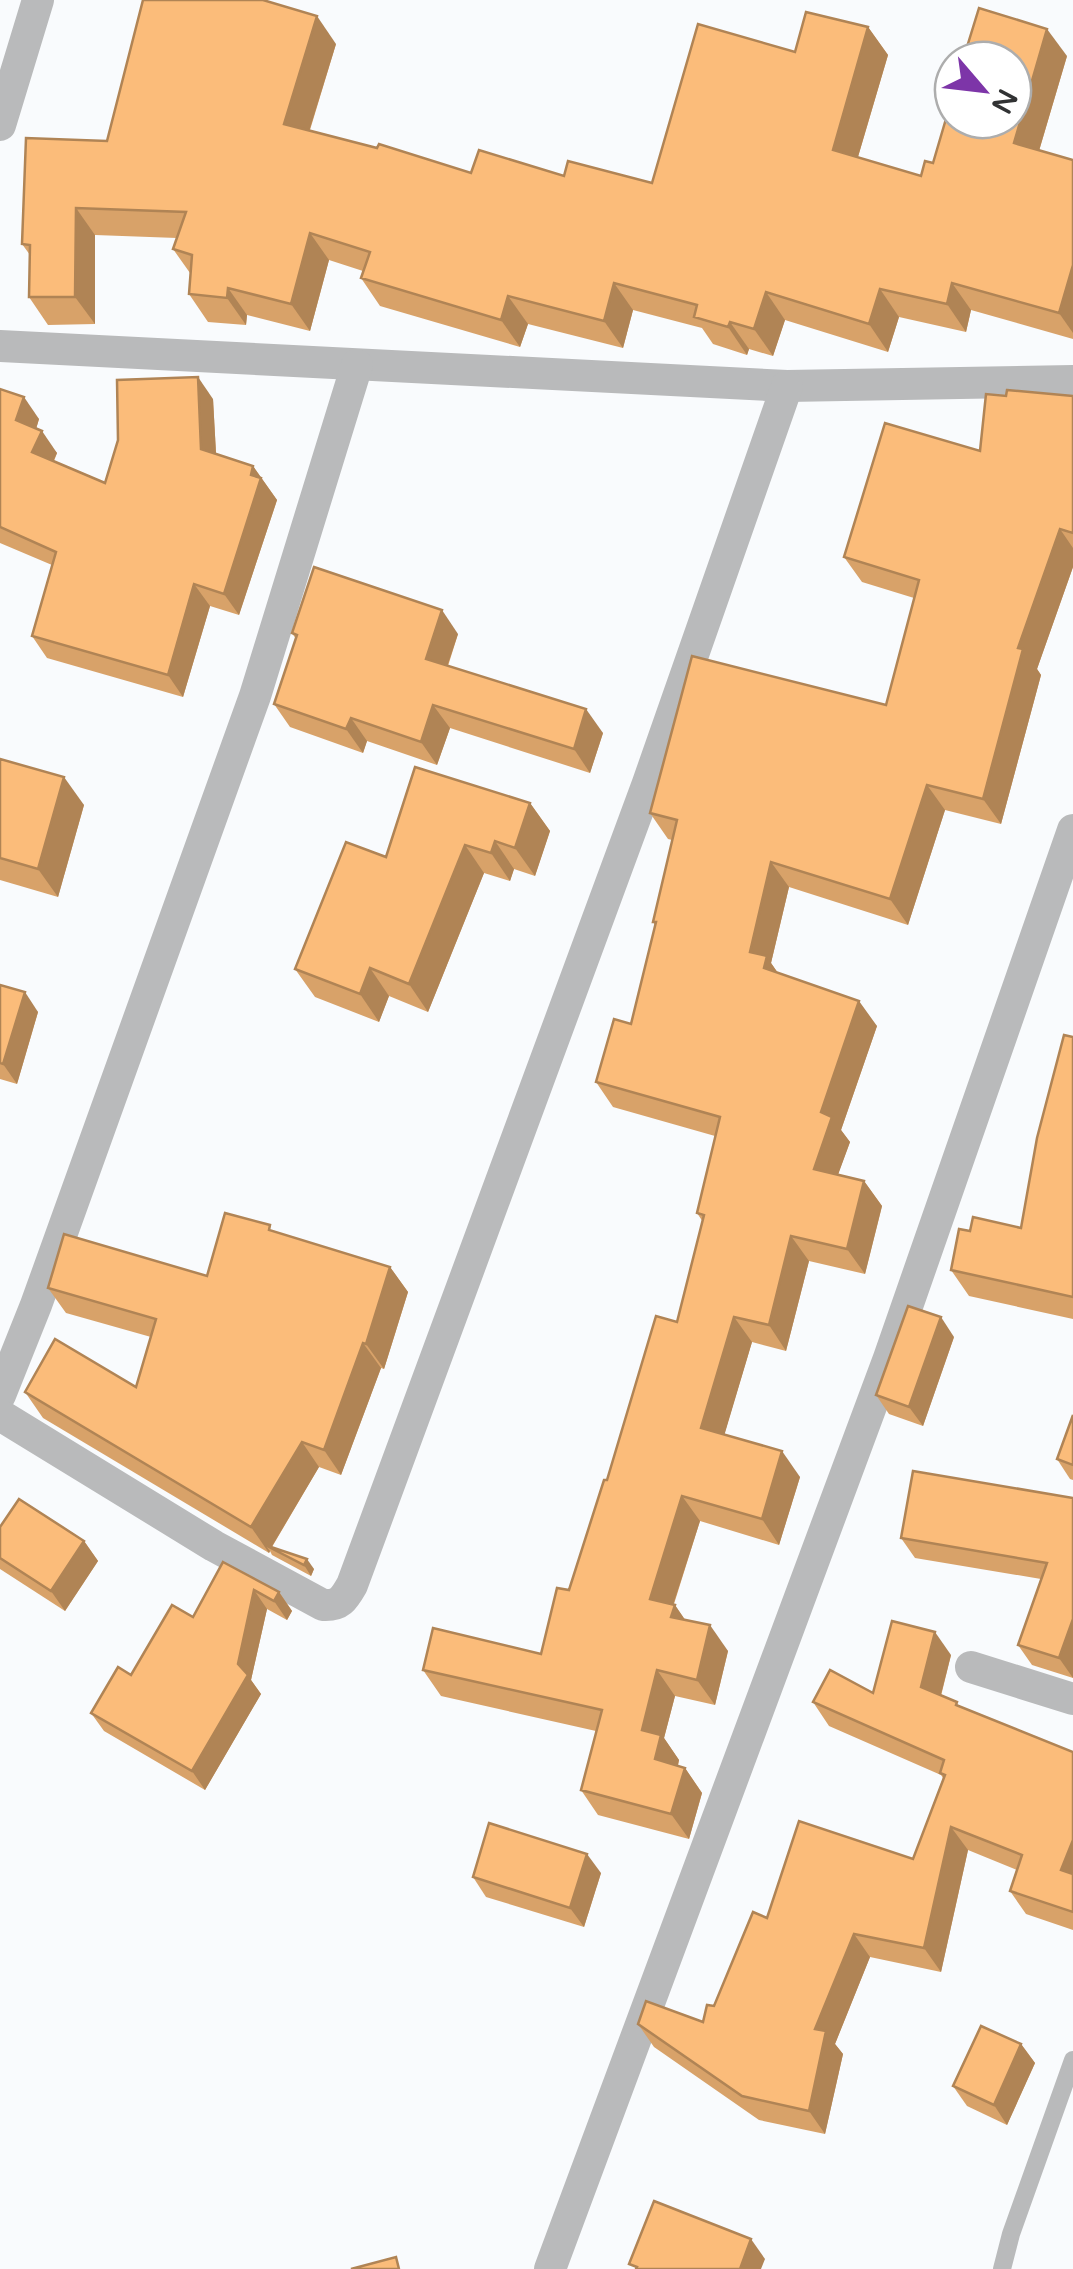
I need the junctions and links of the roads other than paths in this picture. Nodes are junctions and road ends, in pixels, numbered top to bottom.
1 (38, 0) edge
2 (0, 125) edge
3 (0, 346) edge
4 (357, 364) junction
5 (1073, 381) edge
6 (787, 386) junction
7 (1073, 830) edge
8 (0, 1396) edge
9 (0, 1414) edge
10 (971, 1667) dead end
11 (1073, 1700) edge
12 (1073, 2060) edge
13 (550, 2269) edge
14 (1002, 2269) edge

1 - 2 street
3 - 4 street
4 - 6 street
4 - 8 street
5 - 6 street
6 - 9 street
7 - 13 street
10 - 11 street
12 - 14 lane

